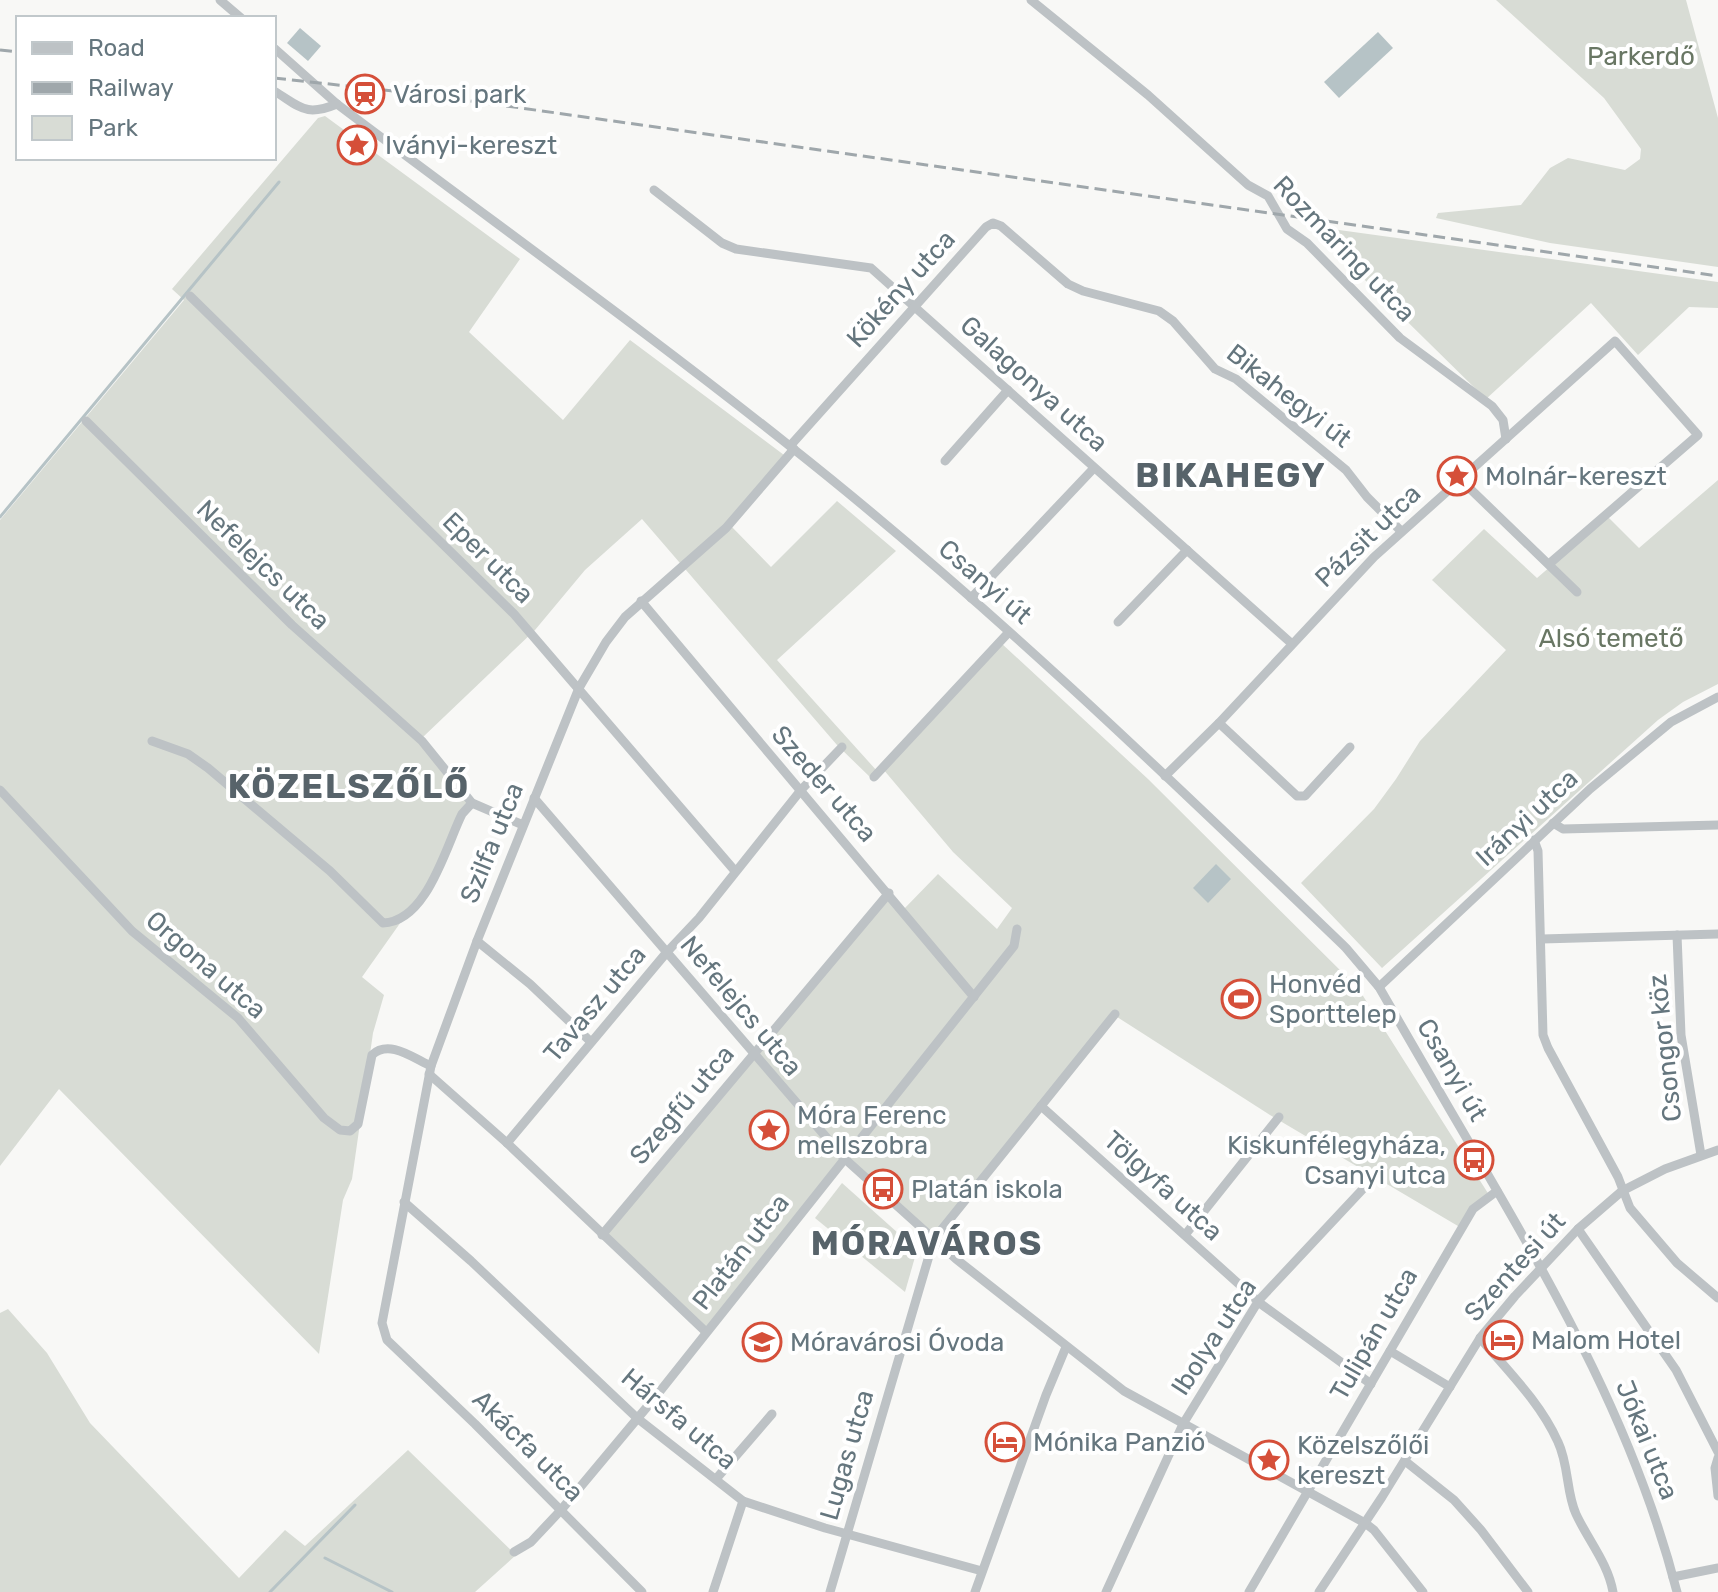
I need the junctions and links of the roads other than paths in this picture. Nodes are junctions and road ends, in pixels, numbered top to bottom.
1 (220, 0) edge
2 (1031, 0) edge
3 (239, 16) edge
4 (276, 50) edge
5 (276, 92) edge
6 (337, 104) junction
7 (654, 190) dead end
8 (1054, 274) joint
9 (190, 296) dead end
10 (914, 307) junction
11 (1008, 390) junction
12 (86, 421) dead end
13 (1506, 439) junction
14 (792, 448) junction
15 (945, 461) dead end
16 (1094, 468) junction
17 (1461, 480) junction
18 (1401, 531) junction
19 (1187, 550) junction
20 (1549, 564) junction
21 (1577, 592) dead end
22 (971, 598) junction
23 (641, 601) junction
24 (1118, 622) dead end
25 (1009, 632) junction
26 (1291, 643) junction
27 (579, 688) junction
28 (1718, 697) edge
29 (1219, 723) junction
30 (152, 741) dead end
31 (842, 747) dead end
32 (1350, 747) dead end
33 (1165, 776) junction
34 (874, 777) dead end
35 (0, 790) edge
36 (801, 790) junction
37 (534, 798) junction
38 (472, 803) junction
39 (1553, 823) junction
40 (523, 825) junction
41 (1718, 825) edge
42 (1534, 840) junction
43 (735, 871) junction
44 (889, 893) junction
45 (1017, 929) dead end
46 (1718, 934) edge
47 (1677, 935) junction
48 (1542, 939) junction
49 (477, 941) junction
50 (667, 952) junction
51 (1379, 987) junction
52 (974, 997) junction
53 (1115, 1014) dead end
54 (591, 1042) junction
55 (753, 1054) junction
56 (430, 1070) junction
57 (1041, 1106) junction
58 (1279, 1117) dead end
59 (507, 1143) junction
60 (1718, 1150) edge
61 (1701, 1155) junction
62 (845, 1159) junction
63 (1376, 1175) dead end
64 (1497, 1191) junction
65 (1622, 1191) junction
66 (404, 1202) junction
67 (1578, 1229) junction
68 (602, 1235) junction
69 (1185, 1235) junction
70 (934, 1239) junction
71 (1542, 1267) junction
72 (1718, 1298) edge
73 (1259, 1302) junction
74 (383, 1332) joint
75 (706, 1332) junction
76 (1480, 1338) junction
77 (1066, 1347) junction
78 (1390, 1351) junction
79 (1371, 1384) junction
80 (1450, 1387) junction
81 (772, 1414) dead end
82 (637, 1418) junction
83 (1183, 1424) junction
84 (1718, 1455) edge
85 (1405, 1461) junction
86 (716, 1479) junction
87 (1307, 1490) junction
88 (1718, 1496) edge
89 (743, 1501) junction
90 (561, 1510) junction
91 (1365, 1523) junction
92 (847, 1533) junction
93 (514, 1552) dead end
94 (1718, 1568) edge
95 (982, 1571) junction
96 (1673, 1577) junction
97 (642, 1592) edge
98 (713, 1592) edge
99 (830, 1592) edge
100 (975, 1592) edge
101 (1106, 1592) edge
102 (1249, 1592) edge
103 (1319, 1592) edge
104 (1423, 1592) edge
105 (1528, 1592) edge
106 (1613, 1592) edge
107 (1677, 1592) edge

1 - 3 street
2 - 13 street, Rozmaring utca
4 - 6 street, Csanyi út
5 - 6 street
6 - 14 street, Csanyi út
7 - 10 street, Galagonya utca
8 - 10 street, Kökény utca
8 - 18 street, Bikahegyi út
9 - 27 street, Eper utca
10 - 11 street, Galagonya utca
10 - 14 street, Kökény utca
11 - 15 street
11 - 16 street, Galagonya utca
12 - 38 street, Nefelejcs utca
13 - 17 street, Pázsit utca
13 - 20 street, Pázsit utca
14 - 22 street, Csanyi út
14 - 23 street, Szilfa utca
16 - 19 street, Galagonya utca
16 - 22 street
17 - 18 street, Pázsit utca
17 - 20 street
18 - 26 street, Pázsit utca
19 - 24 street
19 - 26 street, Galagonya utca
20 - 21 street
22 - 25 street, Csanyi út
23 - 27 street, Szilfa utca
23 - 36 street, Szeder utca
25 - 33 street, Csanyi út
25 - 34 street
26 - 29 street, Pázsit utca
27 - 37 street, Szilfa utca
27 - 43 street, Eper utca
28 - 39 street, Irányi utca
29 - 32 street
29 - 33 street, Pázsit utca
30 - 38 street
31 - 36 street, Tavasz utca
33 - 51 street, Csanyi út
35 - 56 street, Orgona utca
36 - 43 street, Tavasz utca
36 - 44 street, Szeder utca
37 - 40 street, Szilfa utca
37 - 50 street, Nefelejcs utca
38 - 40 street, Nefelejcs utca
39 - 41 street
39 - 42 street, Irányi utca
40 - 49 street, Szilfa utca
42 - 48 street
42 - 51 street, Irányi utca
43 - 50 street, Tavasz utca
44 - 52 street, Szeder utca
44 - 55 street, Szegfű utca
45 - 52 street, Platán utca
46 - 47 street
47 - 48 street
47 - 61 street, Csongor köz
48 - 65 street
49 - 54 street
49 - 56 street, Szilfa utca
50 - 54 street, Tavasz utca
50 - 55 street, Nefelejcs utca
51 - 64 street, Csanyi út
52 - 62 street, Platán utca
53 - 57 street, Lugas utca
54 - 59 street, Tavasz utca
55 - 62 street, Nefelejcs utca
55 - 68 street, Szegfű utca
56 - 59 street, Orgona utca
56 - 66 street, Szilfa utca
57 - 69 street, Tölgyfa utca
57 - 70 street, Lugas utca
58 - 69 street
59 - 68 street, Orgona utca
60 - 61 street, Szentesi út
61 - 65 street, Szentesi út
62 - 70 street, Nefelejcs utca
62 - 75 street, Platán utca
63 - 73 street, Ibolya utca
64 - 71 street, Csanyi út
64 - 78 street, Tulipán utca
65 - 67 street, Szentesi út
65 - 72 street
66 - 74 street, Szilfa utca
66 - 82 street, Hársfa utca
67 - 71 street, Szentesi út
67 - 84 street
68 - 75 street, Orgona utca
69 - 73 street, Tölgyfa utca
70 - 77 street, Nefelejcs utca
70 - 92 street, Lugas utca
71 - 76 street, Szentesi út
71 - 96 street, Jókai utca
73 - 79 street, Tölgyfa utca
73 - 83 street, Ibolya utca
74 - 90 street, Akácfa utca
75 - 82 street, Platán utca
76 - 80 street, Szentesi út
76 - 106 street
77 - 83 street, Nefelejcs utca
77 - 95 street
78 - 79 street, Tulipán utca
78 - 80 street
79 - 87 street, Tulipán utca
80 - 85 street, Szentesi út
81 - 86 street
82 - 86 street, Hársfa utca
82 - 90 street, Platán utca
83 - 87 street, Nefelejcs utca
83 - 101 street, Ibolya utca
84 - 88 street
85 - 91 street, Szentesi út
85 - 105 street
86 - 89 street, Hársfa utca
87 - 91 street, Nefelejcs utca
87 - 102 street, Tulipán utca
89 - 92 street, Hársfa utca
89 - 98 street
90 - 93 street, Platán utca
90 - 97 street, Akácfa utca
91 - 103 street, Szentesi út
91 - 104 street, Nefelejcs utca
92 - 95 street, Hársfa utca
92 - 99 street, Lugas utca
94 - 96 street
95 - 100 street
96 - 107 street, Jókai utca

